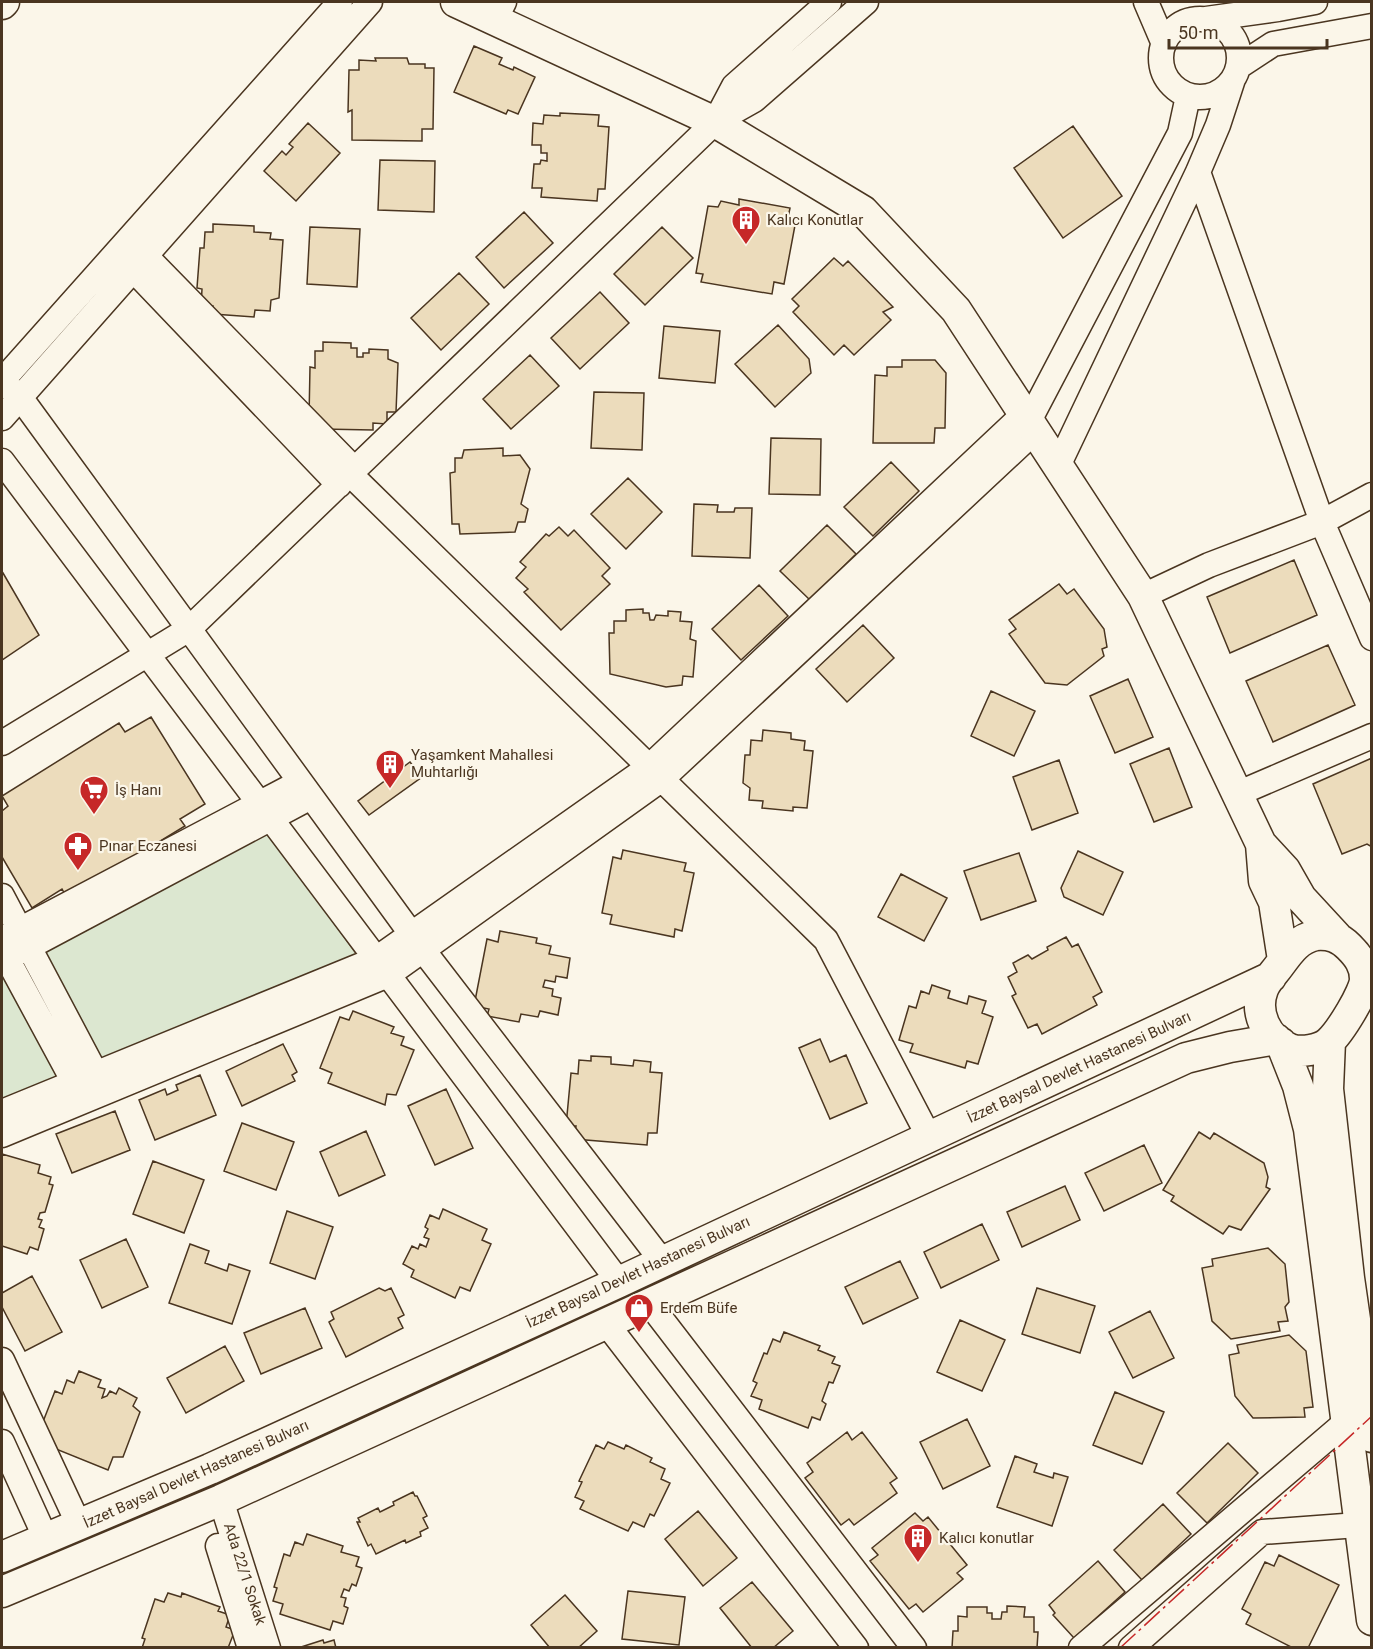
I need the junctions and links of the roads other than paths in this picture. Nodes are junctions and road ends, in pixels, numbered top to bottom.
1 (340, 2) edge
2 (370, 2) edge
3 (456, 2) edge
4 (829, 2) edge
5 (866, 2) edge
6 (1146, 2) edge
7 (1315, 2) edge
8 (500, 11) edge
9 (1206, 19) junction
10 (1371, 26) edge
11 (1164, 44) junction
12 (1236, 73) junction
13 (1188, 96) junction
14 (715, 122) junction
15 (1198, 172) junction
16 (131, 254) junction
17 (2, 381) edge
18 (20, 397) junction
19 (2, 418) edge
20 (1029, 422) junction
21 (2, 461) edge
22 (1058, 466) junction
23 (348, 476) junction
24 (1371, 495) edge
25 (1322, 522) junction
26 (1143, 596) junction
27 (189, 629) junction
28 (1371, 638) edge
29 (147, 655) junction
30 (1371, 736) edge
31 (2, 743) edge
32 (656, 773) junction
33 (306, 789) junction
34 (1237, 794) junction
35 (264, 810) junction
36 (1261, 844) junction
37 (2, 896) edge
38 (1352, 938) edge
39 (417, 942) junction
40 (10, 947) edge
41 (382, 967) junction
42 (1277, 969) junction
43 (1367, 991) edge
44 (1278, 1041) junction
45 (1330, 1041) junction
46 (101, 1083) junction
47 (79, 1092) junction
48 (2, 1112) edge
49 (2, 1135) edge
50 (928, 1137) junction
51 (662, 1261) junction
52 (618, 1282) junction
53 (649, 1303) junction
54 (606, 1323) junction
55 (2, 1360) edge
56 (1369, 1394) edge
57 (1345, 1423) junction
58 (1371, 1437) edge
59 (2, 1442) edge
60 (214, 1503) junction
61 (79, 1525) junction
62 (1358, 1525) junction
63 (46, 1539) junction
64 (2, 1557) edge
65 (2, 1592) edge
66 (1371, 1620) edge
67 (250, 1647) edge
68 (268, 1647) edge
69 (856, 1647) edge
70 (914, 1647) edge
71 (1082, 1647) edge
72 (1131, 1647) edge

1 - 16 street
2 - 16 street
3 - 8 main road
4 - 14 street
5 - 14 street
6 - 11 street
7 - 9 street
8 - 14 main road
9 - 11 street
9 - 12 street
10 - 12 street
11 - 13 street
12 - 13 street
12 - 15 street
13 - 20 street
14 - 20 main road
14 - 23 street
15 - 22 street
15 - 25 street
16 - 17 street
16 - 18 street
16 - 23 street
17 - 18 street
18 - 19 street
18 - 27 street
20 - 22 main road
20 - 32 street
21 - 29 street
22 - 26 main road
23 - 27 street
23 - 32 street
24 - 25 street
25 - 26 street
25 - 28 street
26 - 34 main road
27 - 29 street
27 - 33 street
29 - 31 street
29 - 35 street
30 - 34 street
32 - 39 street
32 - 50 street
33 - 35 street
33 - 39 street
34 - 36 main road
35 - 40 street
35 - 41 street
36 - 38 main road
36 - 42 main road
37 - 40 street
38 - 42 main road, İzzet Baysal Devlet Hastanesi Bulvarı
38 - 43 main road
39 - 41 street
39 - 51 street
40 - 46 street
40 - 47 street
41 - 46 street
41 - 52 street
42 - 44 main road, İzzet Baysal Devlet Hastanesi Bulvarı
42 - 50 main road, İzzet Baysal Devlet Hastanesi Bulvarı
43 - 45 main road
44 - 45 main road, İzzet Baysal Devlet Hastanesi Bulvarı
44 - 53 main road, İzzet Baysal Devlet Hastanesi Bulvarı
44 - 57 main road
45 - 56 main road
46 - 47 street
47 - 48 street
47 - 49 street
50 - 51 main road, İzzet Baysal Devlet Hastanesi Bulvarı
51 - 52 main road, İzzet Baysal Devlet Hastanesi Bulvarı
52 - 61 main road, İzzet Baysal Devlet Hastanesi Bulvarı
53 - 54 main road, İzzet Baysal Devlet Hastanesi Bulvarı
53 - 70 street
54 - 60 main road, İzzet Baysal Devlet Hastanesi Bulvarı
54 - 69 street
55 - 61 street
56 - 58 main road
57 - 62 main road
57 - 71 street
59 - 63 street
60 - 65 main road, İzzet Baysal Devlet Hastanesi Bulvarı
60 - 67 street, Ada 22/1 Sokak
60 - 68 street, Ada 22/1 Sokak
61 - 63 main road, İzzet Baysal Devlet Hastanesi Bulvarı
62 - 66 main road
62 - 72 street
63 - 64 main road, İzzet Baysal Devlet Hastanesi Bulvarı

